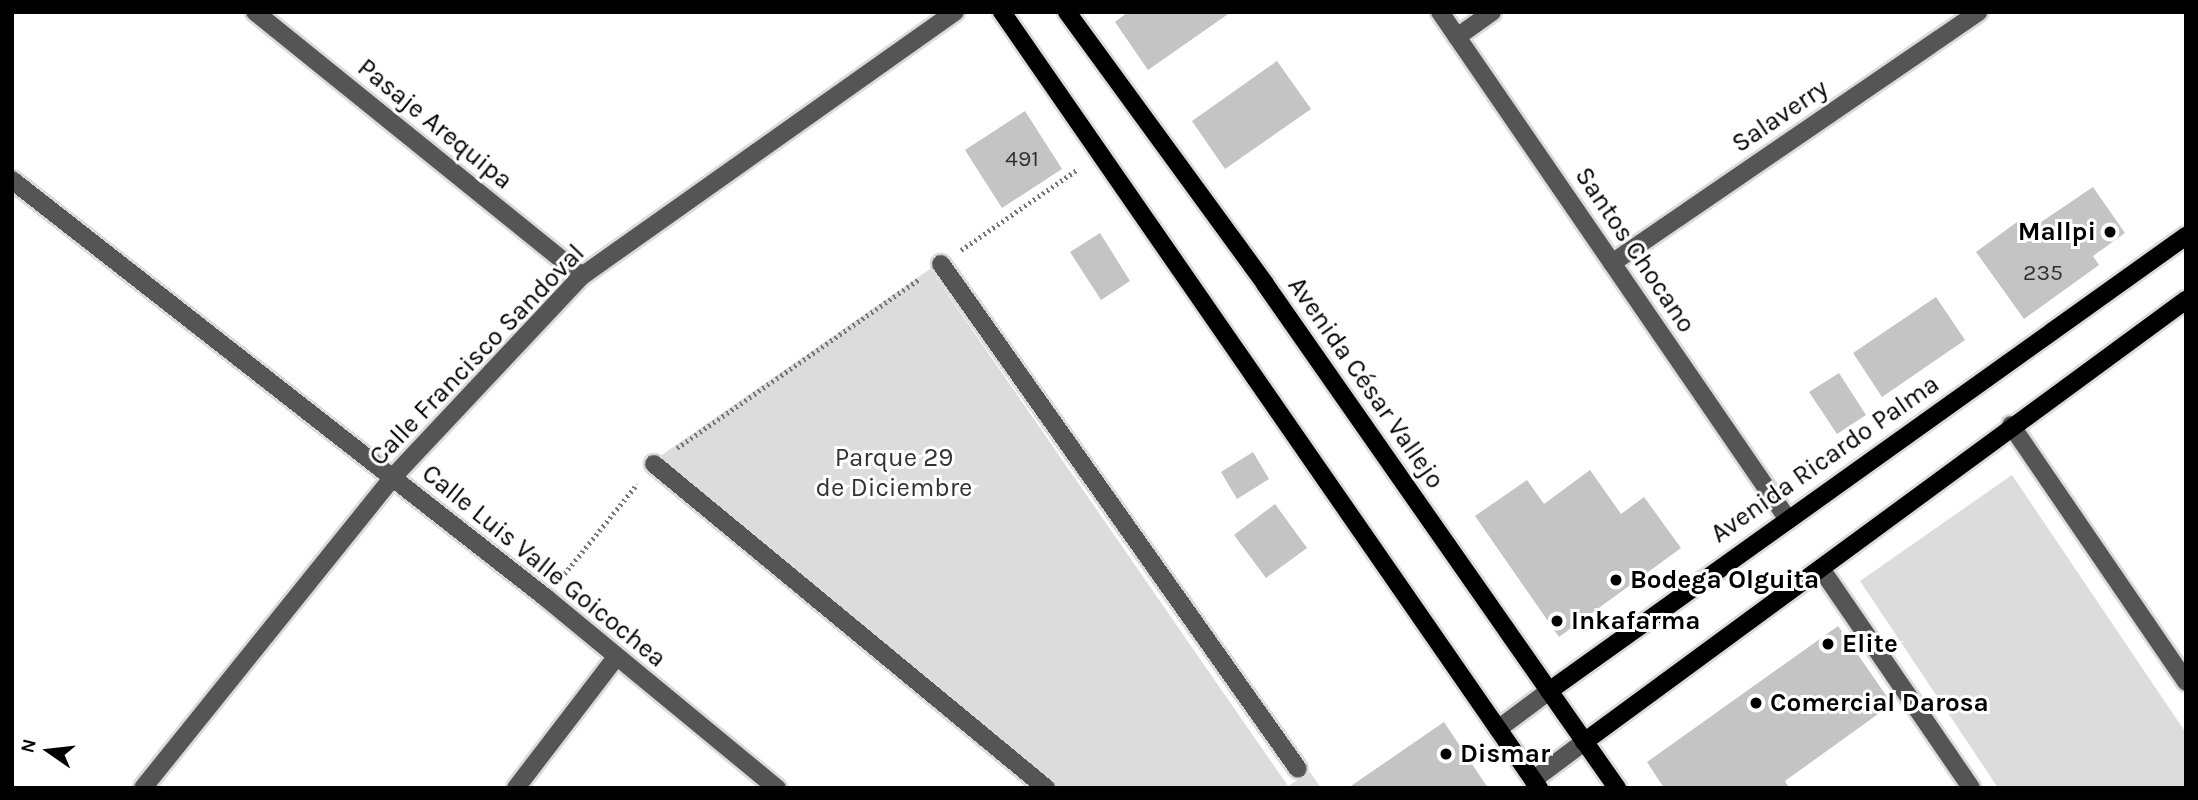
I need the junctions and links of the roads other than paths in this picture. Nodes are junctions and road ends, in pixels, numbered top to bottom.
1 (255, 12) edge
2 (956, 12) edge
3 (1002, 12) edge
4 (1067, 12) edge
5 (1440, 12) edge
6 (1492, 12) edge
7 (1978, 12) edge
8 (1457, 37) junction
9 (12, 180) edge
10 (2186, 236) edge
11 (1612, 263) junction
12 (940, 264) road end
13 (582, 276) junction
14 (2186, 300) edge
15 (2011, 425) junction
16 (654, 464) road end
17 (392, 478) junction
18 (1787, 518) junction
19 (1822, 570) junction
20 (616, 657) junction
21 (2186, 682) edge
22 (1549, 691) junction
23 (1498, 729) junction
24 (1584, 741) junction
25 (1298, 769) dead end
26 (1536, 784) edge
27 (143, 788) edge
28 (516, 788) edge
29 (777, 788) edge
30 (1046, 788) edge
31 (1617, 788) edge
32 (1971, 788) edge

1 - 13 street, Pasaje Arequipa
2 - 13 street, Calle Francisco Sandoval
3 - 23 main road
4 - 22 main road, Avenida César Vallejo
5 - 8 street, Santos Chocano
6 - 8 street
7 - 11 street, Salaverry
8 - 11 street, Santos Chocano
9 - 17 street, Calle Luis Valle Goicochea
10 - 18 main road, Avenida Ricardo Palma
11 - 18 street, Santos Chocano
12 - 25 street
13 - 17 street, Calle Francisco Sandoval
14 - 15 main road
15 - 19 main road
15 - 21 street
16 - 30 street
17 - 20 street, Calle Luis Valle Goicochea
17 - 27 street, Calle Francisco Sandoval
18 - 22 main road, Avenida Ricardo Palma
19 - 24 main road
19 - 32 street
20 - 28 street
20 - 29 street, Calle Luis Valle Goicochea
22 - 23 street, Avenida Ricardo Palma
22 - 24 main road, Avenida César Vallejo
23 - 26 main road
24 - 26 street
24 - 31 main road, Avenida César Vallejo

